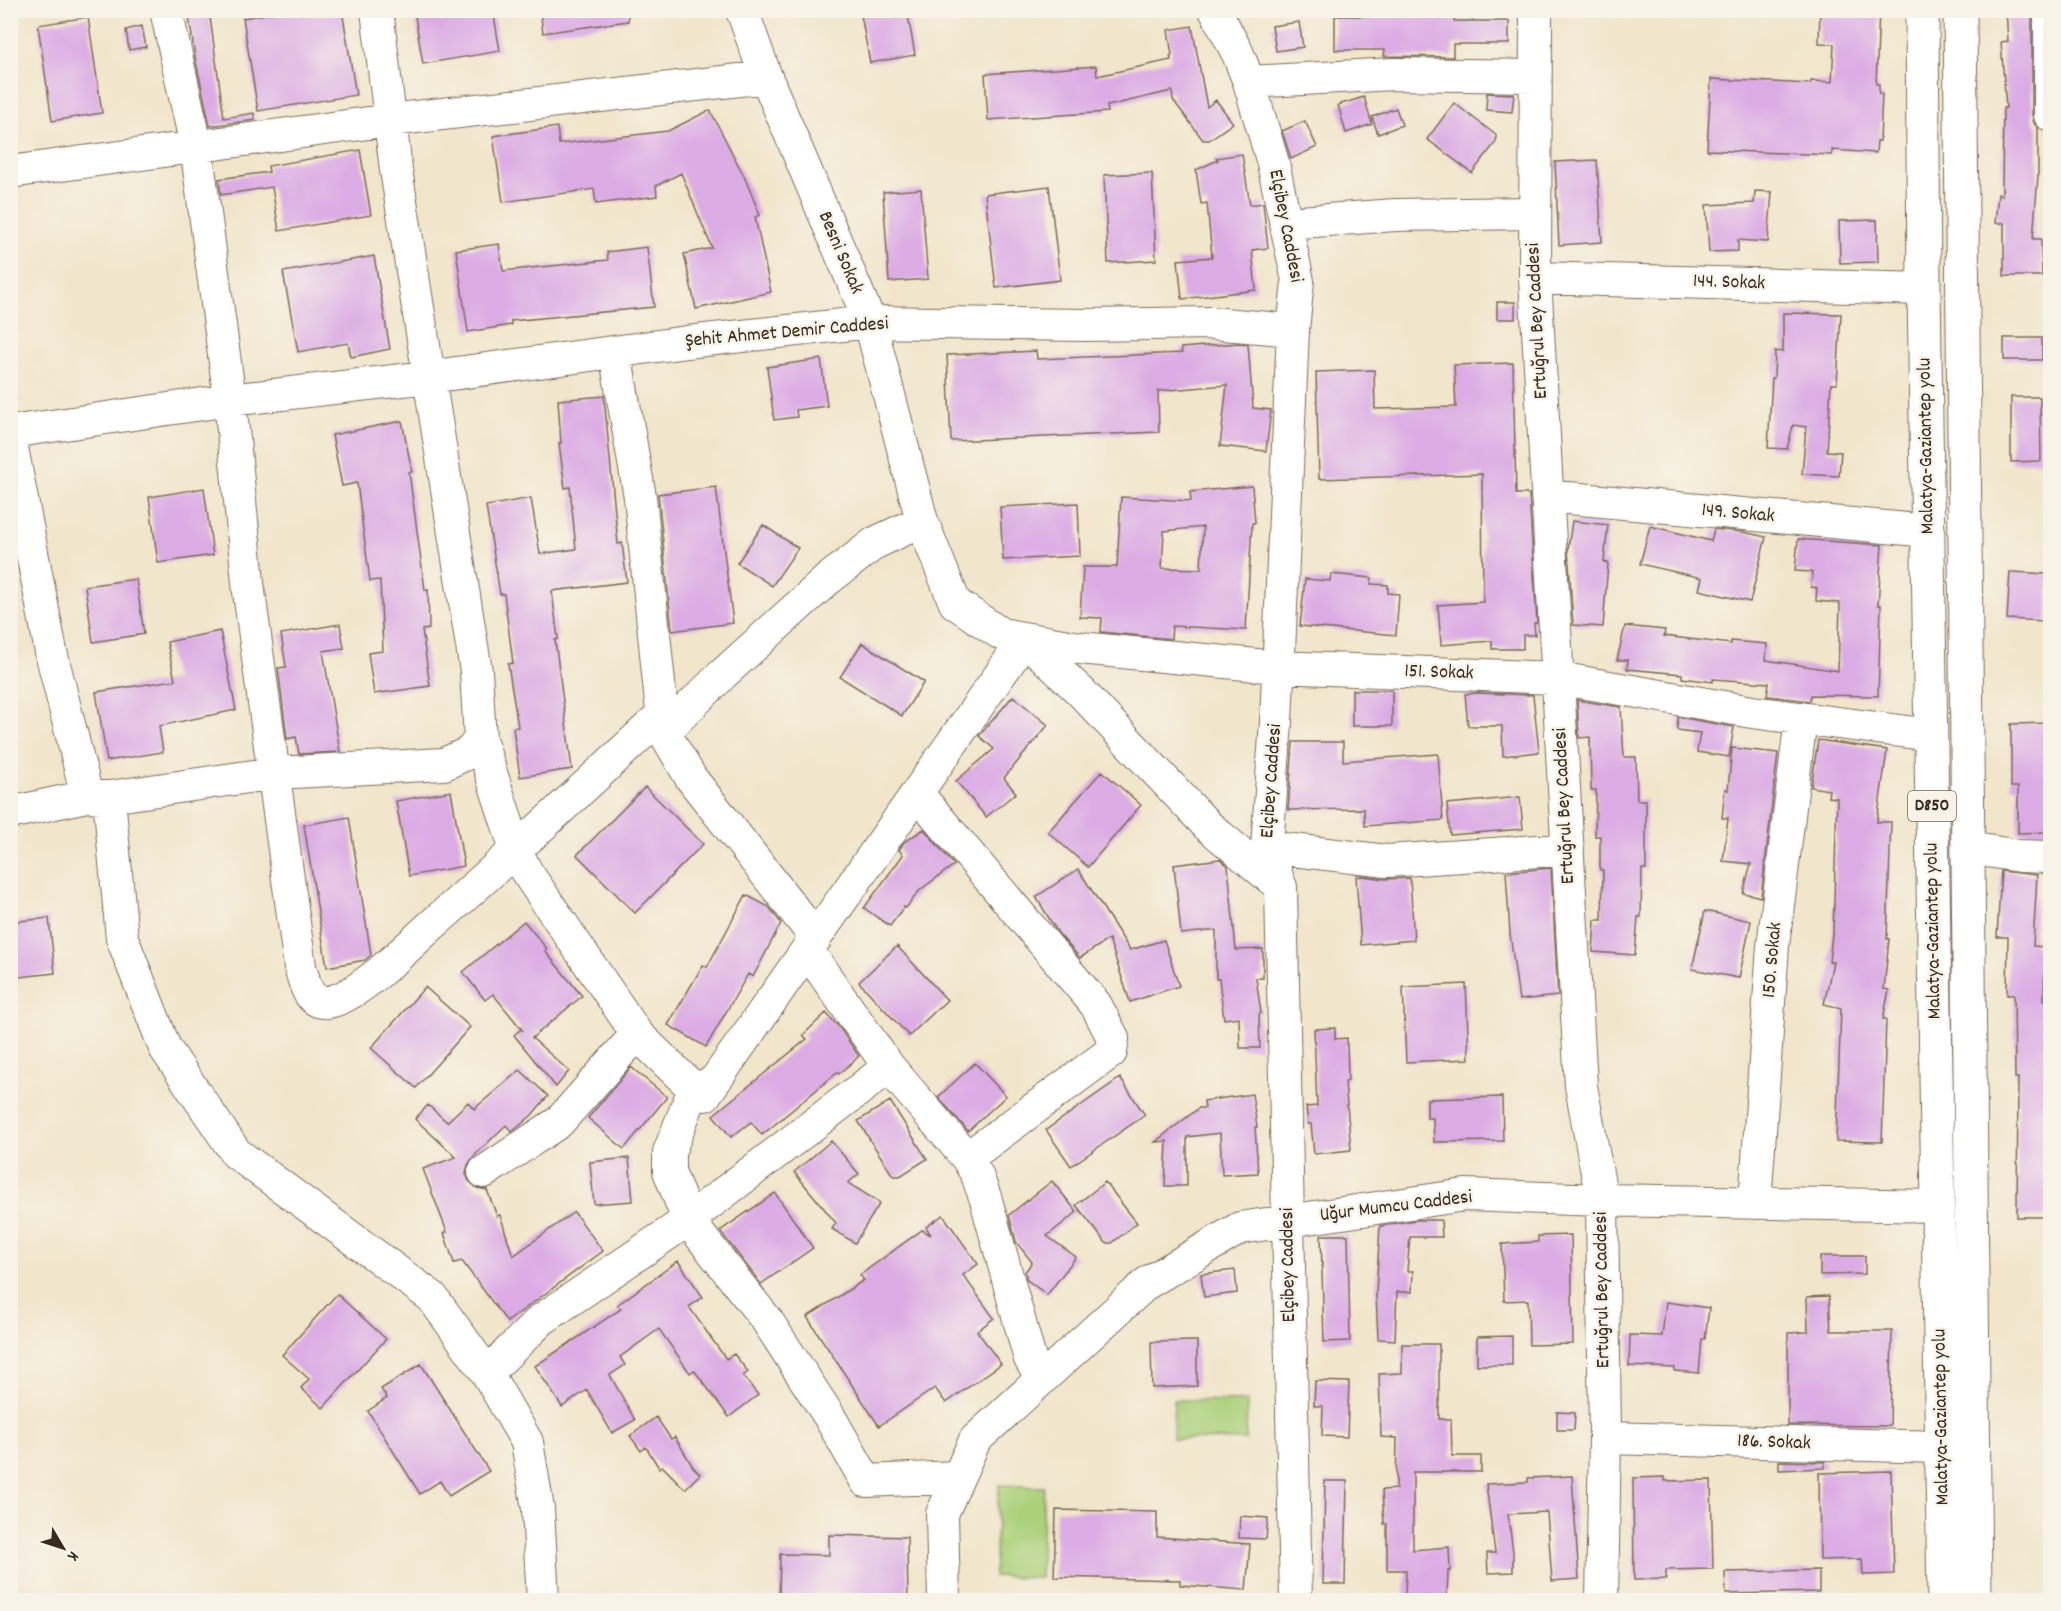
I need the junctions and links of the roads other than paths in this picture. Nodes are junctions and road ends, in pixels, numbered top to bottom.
1 (166, 10) edge
2 (377, 10) edge
3 (742, 10) edge
4 (1215, 10) edge
5 (1536, 10) edge
6 (1922, 10) edge
7 (1960, 10) edge
8 (2050, 10) edge
9 (1535, 76) junction
10 (766, 77) junction
11 (1249, 82) junction
12 (2050, 116) edge
13 (390, 120) junction
14 (196, 146) junction
15 (10, 172) edge
16 (1534, 213) junction
17 (1286, 223) junction
18 (1535, 278) junction
19 (1924, 289) junction
20 (870, 322) junction
21 (1293, 330) junction
22 (615, 352) junction
23 (428, 377) junction
24 (230, 400) junction
25 (10, 432) edge
26 (10, 437) edge
27 (1547, 496) junction
28 (922, 521) junction
29 (1929, 531) junction
30 (955, 603) joint
31 (1025, 639) junction
32 (1277, 667) junction
33 (1558, 678) junction
34 (1801, 718) junction
35 (663, 723) junction
36 (1931, 735) junction
37 (480, 739) junction
38 (275, 773) junction
39 (917, 793) junction
40 (98, 796) junction
41 (10, 813) edge
42 (1267, 847) junction
43 (1968, 848) junction
44 (1568, 849) junction
45 (516, 850) junction
46 (2050, 857) edge
47 (1281, 888) junction
48 (811, 944) junction
49 (637, 1034) junction
50 (889, 1067) junction
51 (703, 1086) junction
52 (967, 1158) junction
53 (484, 1172) dead end
54 (1602, 1200) junction
55 (1755, 1203) junction
56 (1938, 1206) junction
57 (688, 1220) junction
58 (1288, 1222) junction
59 (487, 1372) junction
60 (1042, 1379) junction
61 (1605, 1438) junction
62 (1942, 1447) junction
63 (958, 1477) junction
64 (543, 1600) edge
65 (944, 1600) edge
66 (1296, 1600) edge
67 (1602, 1600) edge
68 (1944, 1600) edge
69 (1975, 1600) edge

1 - 14 street
2 - 13 street
3 - 10 street, Besni Sokak
4 - 11 street, Elçibey Caddesi
5 - 9 street, Ertuğrul Bey Caddesi
6 - 19 highway, Malatya-Gaziantep yolu / D850
7 - 43 highway, Malatya-Gaziantep yolu / D850
8 - 12 street
9 - 11 street
9 - 16 street, Ertuğrul Bey Caddesi
10 - 13 street
10 - 20 street, Besni Sokak
11 - 17 street, Elçibey Caddesi
13 - 14 street
13 - 23 street
14 - 15 street
14 - 24 street
16 - 17 street
16 - 18 street, Ertuğrul Bey Caddesi
17 - 21 street, Elçibey Caddesi
18 - 19 street, 144. Sokak
18 - 27 street, Ertuğrul Bey Caddesi
19 - 29 highway, Malatya-Gaziantep yolu / D850
20 - 21 street, Şehit Ahmet Demir Caddesi
20 - 22 street, Şehit Ahmet Demir Caddesi
20 - 28 street, Besni Sokak
21 - 32 street, Elçibey Caddesi
22 - 23 street, Şehit Ahmet Demir Caddesi
22 - 35 street
23 - 24 street, Şehit Ahmet Demir Caddesi
23 - 37 street
24 - 25 street, Şehit Ahmet Demir Caddesi
24 - 38 street
26 - 40 street
27 - 29 street, 149. Sokak
27 - 33 street, Ertuğrul Bey Caddesi
28 - 30 street, Besni Sokak
28 - 35 street
29 - 36 highway, Malatya-Gaziantep yolu / D850
30 - 31 street, 151. Sokak
31 - 32 street, 151. Sokak
31 - 39 street
31 - 47 street
32 - 33 street, 151. Sokak
32 - 42 street, Elçibey Caddesi
33 - 34 street, 151. Sokak
33 - 44 street, Ertuğrul Bey Caddesi
34 - 36 street, 151. Sokak
34 - 55 street, 150. Sokak
35 - 45 street
35 - 48 street
36 - 56 highway, Malatya-Gaziantep yolu / D850
37 - 38 street
37 - 45 street
38 - 40 street
38 - 45 street
39 - 48 street
39 - 52 street
40 - 41 street
40 - 59 street
42 - 44 street
42 - 47 street, Elçibey Caddesi
43 - 46 street
43 - 69 highway, Malatya-Gaziantep yolu / D850
44 - 54 street, Ertuğrul Bey Caddesi
45 - 49 street
47 - 58 street, Elçibey Caddesi
48 - 50 street
48 - 51 street
49 - 51 street
49 - 53 street
50 - 52 street
50 - 57 street
51 - 57 street
52 - 60 street
54 - 55 street, Uğur Mumcu Caddesi
54 - 58 street, Uğur Mumcu Caddesi
54 - 61 street, Ertuğrul Bey Caddesi
55 - 56 street, Uğur Mumcu Caddesi
56 - 62 highway, Malatya-Gaziantep yolu / D850
57 - 59 street
57 - 63 street
58 - 60 street, Uğur Mumcu Caddesi
58 - 66 street, Elçibey Caddesi
59 - 64 street
60 - 63 street, Uğur Mumcu Caddesi
61 - 62 street, 186. Sokak
61 - 67 street, Ertuğrul Bey Caddesi
62 - 68 highway, Malatya-Gaziantep yolu / D850
63 - 65 street, Uğur Mumcu Caddesi

